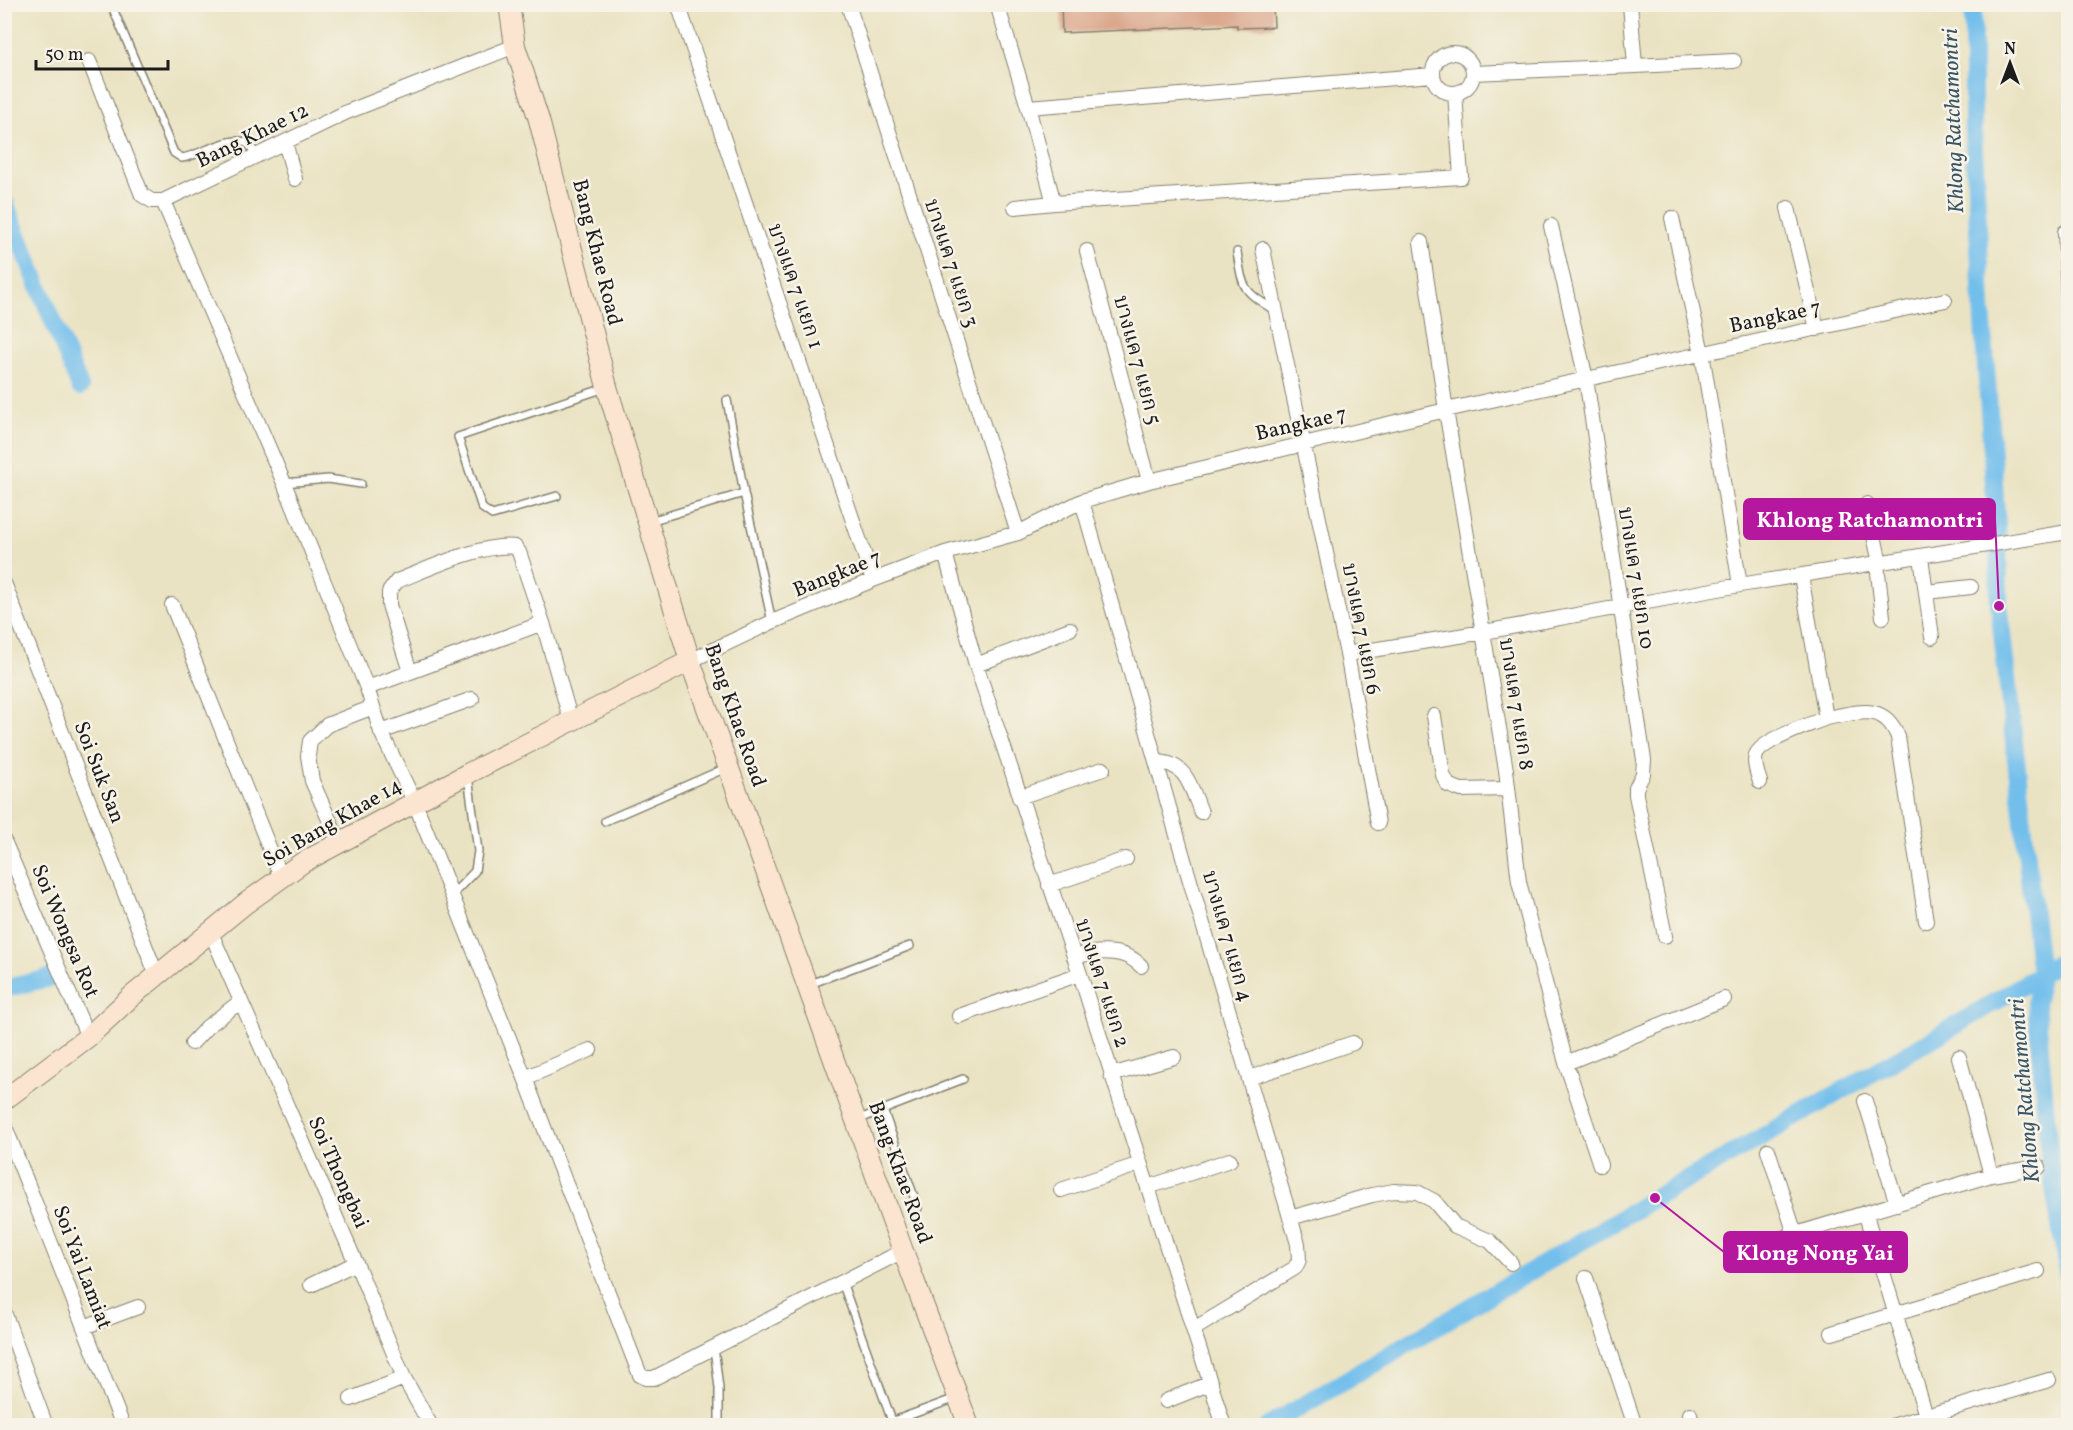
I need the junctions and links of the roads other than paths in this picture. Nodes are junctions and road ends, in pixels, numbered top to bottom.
1 (111, 4) edge
2 (509, 4) edge
3 (678, 4) edge
4 (848, 4) edge
5 (997, 4) edge
6 (1630, 4) edge
7 (516, 46) junction
8 (89, 61) dead end
9 (1734, 61) dead end
10 (1635, 66) junction
11 (1473, 73) junction
12 (1433, 75) junction
13 (1455, 93) junction
14 (1028, 107) junction
15 (285, 142) junction
16 (257, 156) junction
17 (295, 179) dead end
18 (163, 201) junction
19 (1054, 203) junction
20 (1015, 207) dead end
21 (1788, 208) dead end
22 (1672, 218) dead end
23 (1551, 226) dead end
24 (2065, 231) dead end
25 (1421, 242) dead end
26 (1263, 249) dead end
27 (1087, 251) dead end
28 (1237, 252) dead end
29 (2068, 295) edge
30 (1945, 300) dead end
31 (1276, 311) junction
32 (1816, 329) junction
33 (1702, 353) junction
34 (1586, 380) junction
35 (607, 387) junction
36 (727, 400) dead end
37 (1446, 410) junction
38 (1303, 443) junction
39 (1149, 481) junction
40 (284, 483) junction
41 (361, 484) dead end
42 (744, 493) junction
43 (557, 496) dead end
44 (1082, 501) junction
45 (1867, 504) dead end
46 (647, 522) junction
47 (2068, 531) edge
48 (1018, 533) junction
49 (945, 553) junction
50 (1921, 556) junction
51 (1879, 564) junction
52 (1801, 576) junction
53 (873, 580) junction
54 (4, 583) edge
55 (1740, 585) junction
56 (1971, 587) dead end
57 (1926, 592) junction
58 (172, 605) dead end
59 (1621, 608) junction
60 (1883, 617) dead end
61 (772, 622) junction
62 (543, 623) junction
63 (1070, 629) dead end
64 (1484, 632) junction
65 (1932, 637) dead end
66 (1347, 654) junction
67 (690, 661) junction
68 (976, 665) junction
69 (410, 672) junction
70 (367, 688) junction
71 (472, 699) dead end
72 (373, 707) junction
73 (1434, 716) dead end
74 (1826, 718) junction
75 (571, 721) junction
76 (381, 732) junction
77 (1156, 762) junction
78 (728, 767) junction
79 (1103, 769) dead end
80 (467, 774) junction
81 (1760, 782) dead end
82 (1508, 789) junction
83 (1019, 797) junction
84 (415, 803) junction
85 (1201, 812) dead end
86 (605, 821) dead end
87 (1378, 823) dead end
88 (339, 842) junction
89 (6, 849) edge
90 (1126, 859) dead end
91 (281, 877) junction
92 (1049, 885) junction
93 (452, 895) junction
94 (1926, 921) dead end
95 (211, 933) junction
96 (1665, 936) dead end
97 (910, 946) dead end
98 (1074, 957) junction
99 (1141, 966) dead end
100 (1080, 974) junction
101 (157, 976) junction
102 (808, 985) junction
103 (1724, 999) dead end
104 (240, 1001) junction
105 (959, 1016) dead end
106 (88, 1037) junction
107 (192, 1043) dead end
108 (1353, 1043) dead end
109 (590, 1050) dead end
110 (1174, 1057) dead end
111 (1959, 1057) dead end
112 (1566, 1063) junction
113 (1111, 1075) junction
114 (525, 1078) junction
115 (1249, 1078) junction
116 (963, 1079) dead end
117 (4, 1100) edge
118 (1865, 1101) dead end
119 (883, 1110) junction
120 (857, 1120) junction
121 (4, 1124) edge
122 (1768, 1150) dead end
123 (1230, 1160) dead end
124 (1140, 1164) junction
125 (1600, 1165) dead end
126 (2039, 1167) dead end
127 (1991, 1175) junction
128 (1148, 1187) junction
129 (1061, 1191) dead end
130 (1897, 1204) junction
131 (918, 1208) dead end
132 (1866, 1215) junction
133 (1290, 1218) junction
134 (1795, 1234) junction
135 (1756, 1246) dead end
136 (903, 1251) junction
137 (356, 1263) junction
138 (1511, 1263) dead end
139 (2038, 1271) dead end
140 (1586, 1278) dead end
141 (842, 1282) junction
142 (311, 1285) dead end
143 (138, 1307) dead end
144 (4, 1312) edge
145 (1895, 1314) junction
146 (84, 1327) junction
147 (1194, 1329) junction
148 (1832, 1333) dead end
149 (714, 1347) junction
150 (404, 1378) junction
151 (2049, 1380) dead end
152 (1211, 1383) junction
153 (958, 1397) junction
154 (351, 1399) dead end
155 (1166, 1401) dead end
156 (1928, 1420) edge
157 (892, 1421) junction
158 (46, 1425) edge
159 (123, 1425) edge
160 (431, 1425) edge
161 (719, 1425) edge
162 (880, 1425) edge
163 (969, 1425) edge
164 (1224, 1425) edge
165 (1635, 1425) edge
166 (1892, 1425) edge

1 - 16 lane
2 - 7 main road, Bang Khae Road
3 - 53 street, บางแค 7 แยก 1
4 - 48 street, บางแค 7 แยก 3
5 - 14 street
6 - 10 street
7 - 15 street, Bang Khae 12
7 - 35 main road, Bang Khae Road
8 - 18 street
9 - 10 street
10 - 11 street
11 - 12 street
11 - 13 street
12 - 13 street
12 - 14 street
13 - 19 street
14 - 19 street
15 - 16 street, Bang Khae 12
15 - 17 street
16 - 18 street, Bang Khae 12
18 - 40 street
19 - 20 street
21 - 32 street
22 - 33 street
23 - 34 street, บางแค 7 แยก 10
24 - 29 street
25 - 37 street, บางแค 7 แยก 8
26 - 31 street, บางแค 7 แยก 6
27 - 39 street, บางแค 7 แยก 5
28 - 31 lane
30 - 32 street, Bangkae 7
31 - 38 street, บางแค 7 แยก 6
32 - 33 street, Bangkae 7
33 - 34 street, Bangkae 7
33 - 55 street
34 - 37 street, Bangkae 7
34 - 59 street, บางแค 7 แยก 10
35 - 43 lane
35 - 46 main road, Bang Khae Road
36 - 42 lane
37 - 38 street, Bangkae 7
37 - 64 street, บางแค 7 แยก 8
38 - 39 street, Bangkae 7
38 - 66 street, บางแค 7 แยก 6
39 - 44 street, Bangkae 7
40 - 41 lane
40 - 70 street
42 - 46 lane
42 - 61 lane
44 - 48 street, Bangkae 7
44 - 77 street, บางแค 7 แยก 4
45 - 51 street
46 - 67 main road, Bang Khae Road
47 - 50 street
48 - 49 street, Bangkae 7
49 - 53 street, Bangkae 7
49 - 68 street, บางแค 7 แยก 2
50 - 51 street
50 - 57 street
51 - 52 street
51 - 60 street
52 - 55 street
52 - 74 street
53 - 61 street, Bangkae 7
54 - 101 street, Soi Suk San
55 - 59 street
56 - 57 street
57 - 65 street
58 - 91 street
59 - 64 street
59 - 96 street, บางแค 7 แยก 10
61 - 67 street, Bangkae 7
62 - 69 street
62 - 69 street
62 - 75 street
63 - 68 street
64 - 66 street
64 - 82 street, บางแค 7 แยก 8
66 - 87 street, บางแค 7 แยก 6
67 - 75 main road, Soi Bang Khae 14
67 - 78 main road, Bang Khae Road
68 - 83 street, บางแค 7 แยก 2
69 - 70 street
70 - 72 street
71 - 76 street
72 - 76 street
72 - 88 street
73 - 82 street
74 - 81 street
74 - 94 street
75 - 80 main road, Soi Bang Khae 14
76 - 84 street
77 - 85 street
77 - 115 street, บางแค 7 แยก 4
78 - 86 lane
78 - 102 main road, Bang Khae Road
79 - 83 street
80 - 84 main road, Soi Bang Khae 14
80 - 93 lane
82 - 112 street, บางแค 7 แยก 8
83 - 92 street, บางแค 7 แยก 2
84 - 88 main road, Soi Bang Khae 14
84 - 93 street
88 - 91 main road, Soi Bang Khae 14
89 - 106 street, Soi Wongsa Rot
90 - 92 street
91 - 95 main road, Soi Bang Khae 14
92 - 98 street, บางแค 7 แยก 2
93 - 114 street
95 - 101 main road, Soi Bang Khae 14
95 - 104 street, Soi Thongbai
97 - 102 lane
98 - 99 street
98 - 100 street, บางแค 7 แยก 2
100 - 105 street
100 - 113 street, บางแค 7 แยก 2
101 - 106 main road, Soi Bang Khae 14
102 - 120 main road, Bang Khae Road
103 - 112 street
104 - 107 street
104 - 137 street, Soi Thongbai
106 - 117 main road, Soi Bang Khae 14
108 - 115 street
109 - 114 street
110 - 113 street
111 - 127 street
112 - 125 street, บางแค 7 แยก 8
113 - 124 street, บางแค 7 แยก 2
114 - 149 street
115 - 133 street, บางแค 7 แยก 4
116 - 119 lane
118 - 130 street
119 - 120 lane
119 - 131 lane
120 - 136 main road, Bang Khae Road
121 - 146 street, Soi Yai Lamiat
122 - 134 street
123 - 128 street
124 - 128 street, บางแค 7 แยก 2
124 - 129 street
126 - 127 street
127 - 130 street
128 - 147 street, บางแค 7 แยก 2
130 - 132 street
132 - 134 street
132 - 145 street
133 - 138 street
133 - 147 street, บางแค 7 แยก 4
134 - 135 street
136 - 141 street
136 - 153 main road, Bang Khae Road
137 - 142 street
137 - 150 street, Soi Thongbai
139 - 145 street
140 - 165 street
141 - 149 street
141 - 157 lane
143 - 146 street
144 - 158 street
145 - 148 street
145 - 156 street
146 - 159 street, Soi Yai Lamiat
147 - 152 street, บางแค 7 แยก 2
149 - 161 lane
150 - 154 street
150 - 160 street, Soi Thongbai
151 - 156 street
152 - 155 street
152 - 164 street, บางแค 7 แยก 2
153 - 157 lane
153 - 163 main road, Bang Khae Road
156 - 166 street
157 - 162 lane

